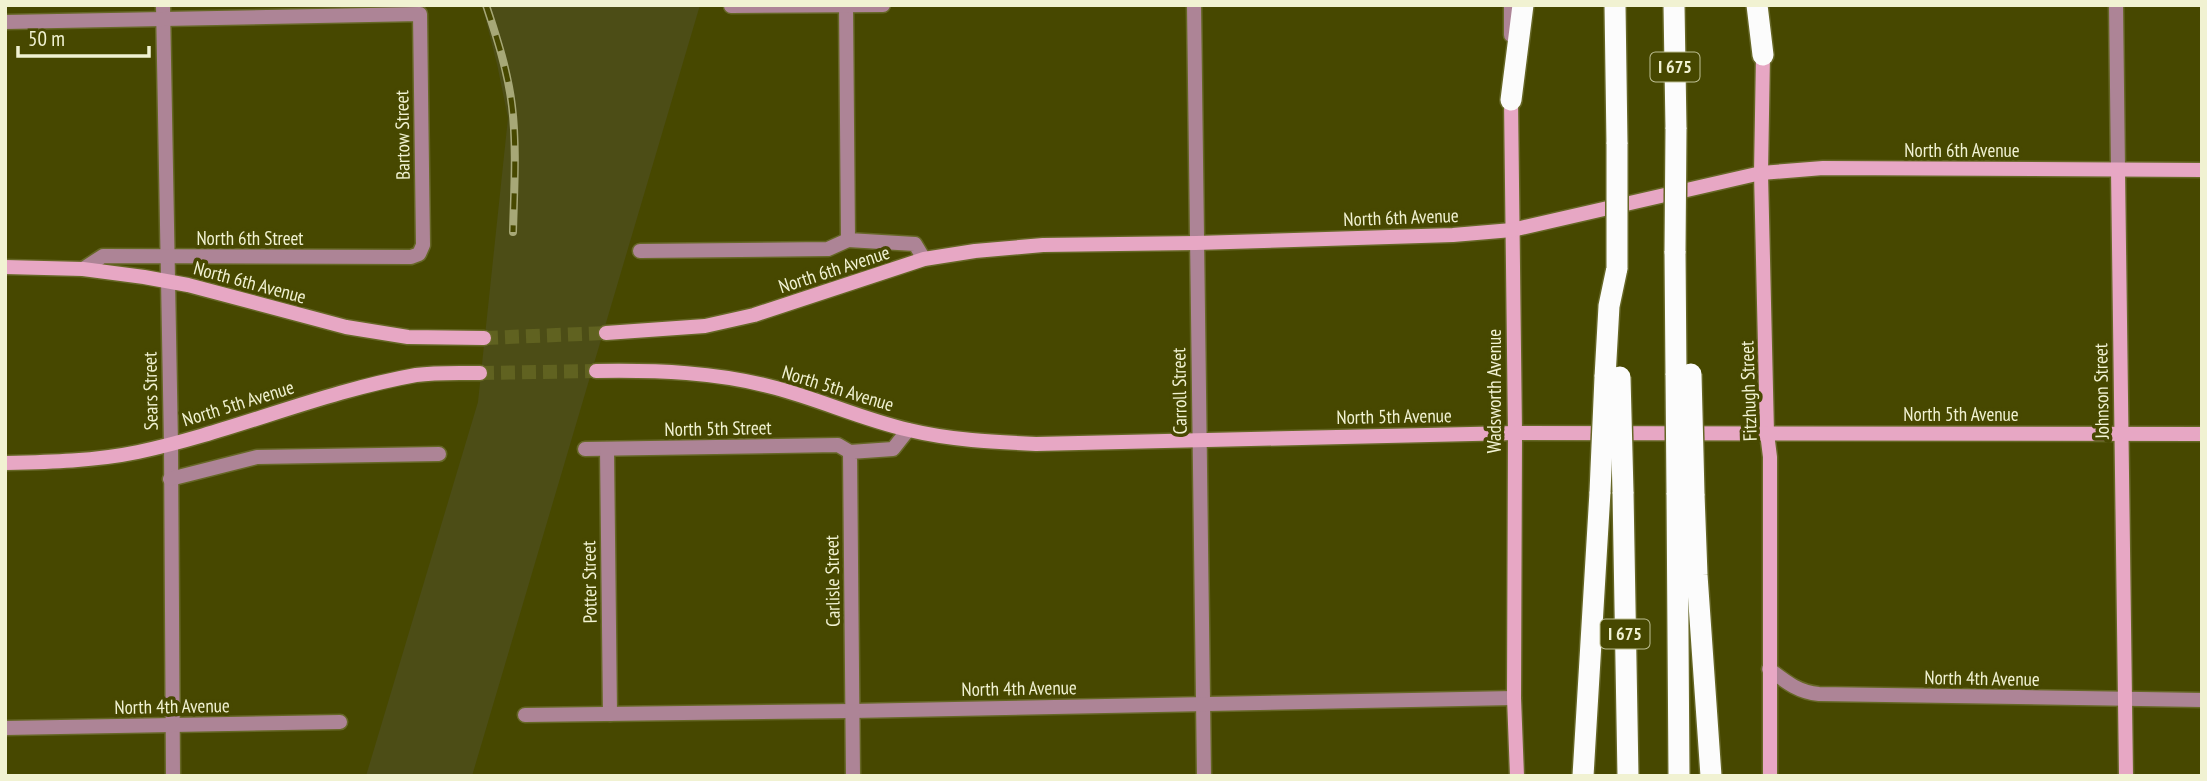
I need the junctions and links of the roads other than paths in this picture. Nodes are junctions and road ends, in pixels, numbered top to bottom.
1 (883, 5) edge
2 (1194, 5) edge
3 (1511, 5) edge
4 (1523, 5) edge
5 (1615, 5) edge
6 (1674, 5) edge
7 (1757, 5) edge
8 (1762, 5) edge
9 (2116, 5) edge
10 (731, 6) edge
11 (846, 6) edge
12 (163, 12) edge
13 (5, 22) edge
14 (1763, 55) junction
15 (1511, 100) junction
16 (2118, 170) junction
17 (2202, 170) edge
18 (1761, 173) junction
19 (1513, 230) junction
20 (848, 240) junction
21 (1196, 243) junction
22 (640, 251) dead end
23 (419, 254) joint
24 (168, 255) junction
25 (924, 259) junction
26 (5, 267) edge
27 (83, 268) junction
28 (167, 281) junction
29 (606, 333) tunnel mouth
30 (484, 338) tunnel mouth
31 (596, 371) tunnel mouth
32 (480, 373) tunnel mouth
33 (1612, 377) junction
34 (908, 430) junction
35 (1515, 433) junction
36 (1767, 433) junction
37 (2120, 434) junction
38 (2202, 435) edge
39 (1199, 439) junction
40 (171, 444) junction
41 (585, 449) dead end
42 (607, 449) junction
43 (850, 452) junction
44 (439, 454) dead end
45 (5, 463) edge
46 (170, 479) junction
47 (1685, 494) junction
48 (1769, 669) junction
49 (1514, 698) junction
50 (2125, 700) junction
51 (2202, 700) edge
52 (1203, 704) junction
53 (852, 711) junction
54 (610, 714) junction
55 (525, 715) dead end
56 (340, 722) dead end
57 (172, 725) junction
58 (5, 728) edge
59 (173, 776) edge
60 (853, 776) edge
61 (1204, 776) edge
62 (1517, 776) edge
63 (1583, 776) edge
64 (1628, 776) edge
65 (1679, 776) edge
66 (1710, 776) edge
67 (1769, 776) edge
68 (2126, 776) edge

1 - 11 street
2 - 21 street, Carroll Street
3 - 15 street, Wadsworth Avenue
4 - 15 highway
5 - 33 highway, bridge
6 - 47 highway, I 675, bridge
7 - 14 highway
8 - 14 street, Fitzhugh Street
9 - 16 street, Johnson Street
10 - 11 street
11 - 20 street
12 - 13 street
12 - 23 street, Bartow Street
12 - 24 street, Sears Street
14 - 18 street, Fitzhugh Street
15 - 19 street, Wadsworth Avenue
16 - 17 street, North 6th Avenue
16 - 18 street, North 6th Avenue
16 - 37 street, Johnson Street
18 - 19 street, North 6th Avenue
18 - 36 street, Fitzhugh Street
19 - 21 street, North 6th Avenue
19 - 35 street, Wadsworth Avenue
20 - 22 street
20 - 25 street
21 - 25 street, North 6th Avenue
21 - 39 street, Carroll Street
23 - 24 street, North 6th Street
24 - 27 street, North 6th Street
24 - 28 street, Sears Street
25 - 29 street, North 6th Avenue
26 - 27 street, North 6th Avenue
27 - 28 street, North 6th Avenue
28 - 30 street, North 6th Avenue
28 - 40 street, Sears Street
31 - 34 street, North 5th Avenue
32 - 40 street, North 5th Avenue
33 - 63 highway, bridge
33 - 64 highway, I 675, bridge
34 - 39 street, North 5th Avenue
34 - 43 street
35 - 36 street, North 5th Avenue
35 - 39 street, North 5th Avenue
35 - 49 street, Wadsworth Avenue
36 - 37 street, North 5th Avenue
36 - 48 street, Fitzhugh Street
37 - 38 street, North 5th Avenue
37 - 50 street, Johnson Street
39 - 52 street, Carroll Street
40 - 45 street, North 5th Avenue
40 - 46 street, Sears Street
41 - 42 street, North 5th Street
42 - 43 street, North 5th Street
42 - 54 street, Potter Street
43 - 53 street, Carlisle Street
44 - 46 street
46 - 57 street, Sears Street
47 - 65 highway, I 675
47 - 66 highway
48 - 50 street, North 4th Avenue
48 - 67 street, Fitzhugh Street
49 - 52 street, North 4th Avenue
49 - 62 street, Wadsworth Avenue
50 - 51 street, North 4th Avenue
50 - 68 street, Johnson Street
52 - 53 street, North 4th Avenue
52 - 61 street, Carroll Street
53 - 54 street, North 4th Avenue
53 - 60 street, Carlisle Street
54 - 55 street, North 4th Avenue
56 - 57 street, North 4th Avenue
57 - 58 street, North 4th Avenue
57 - 59 street, Sears Street

